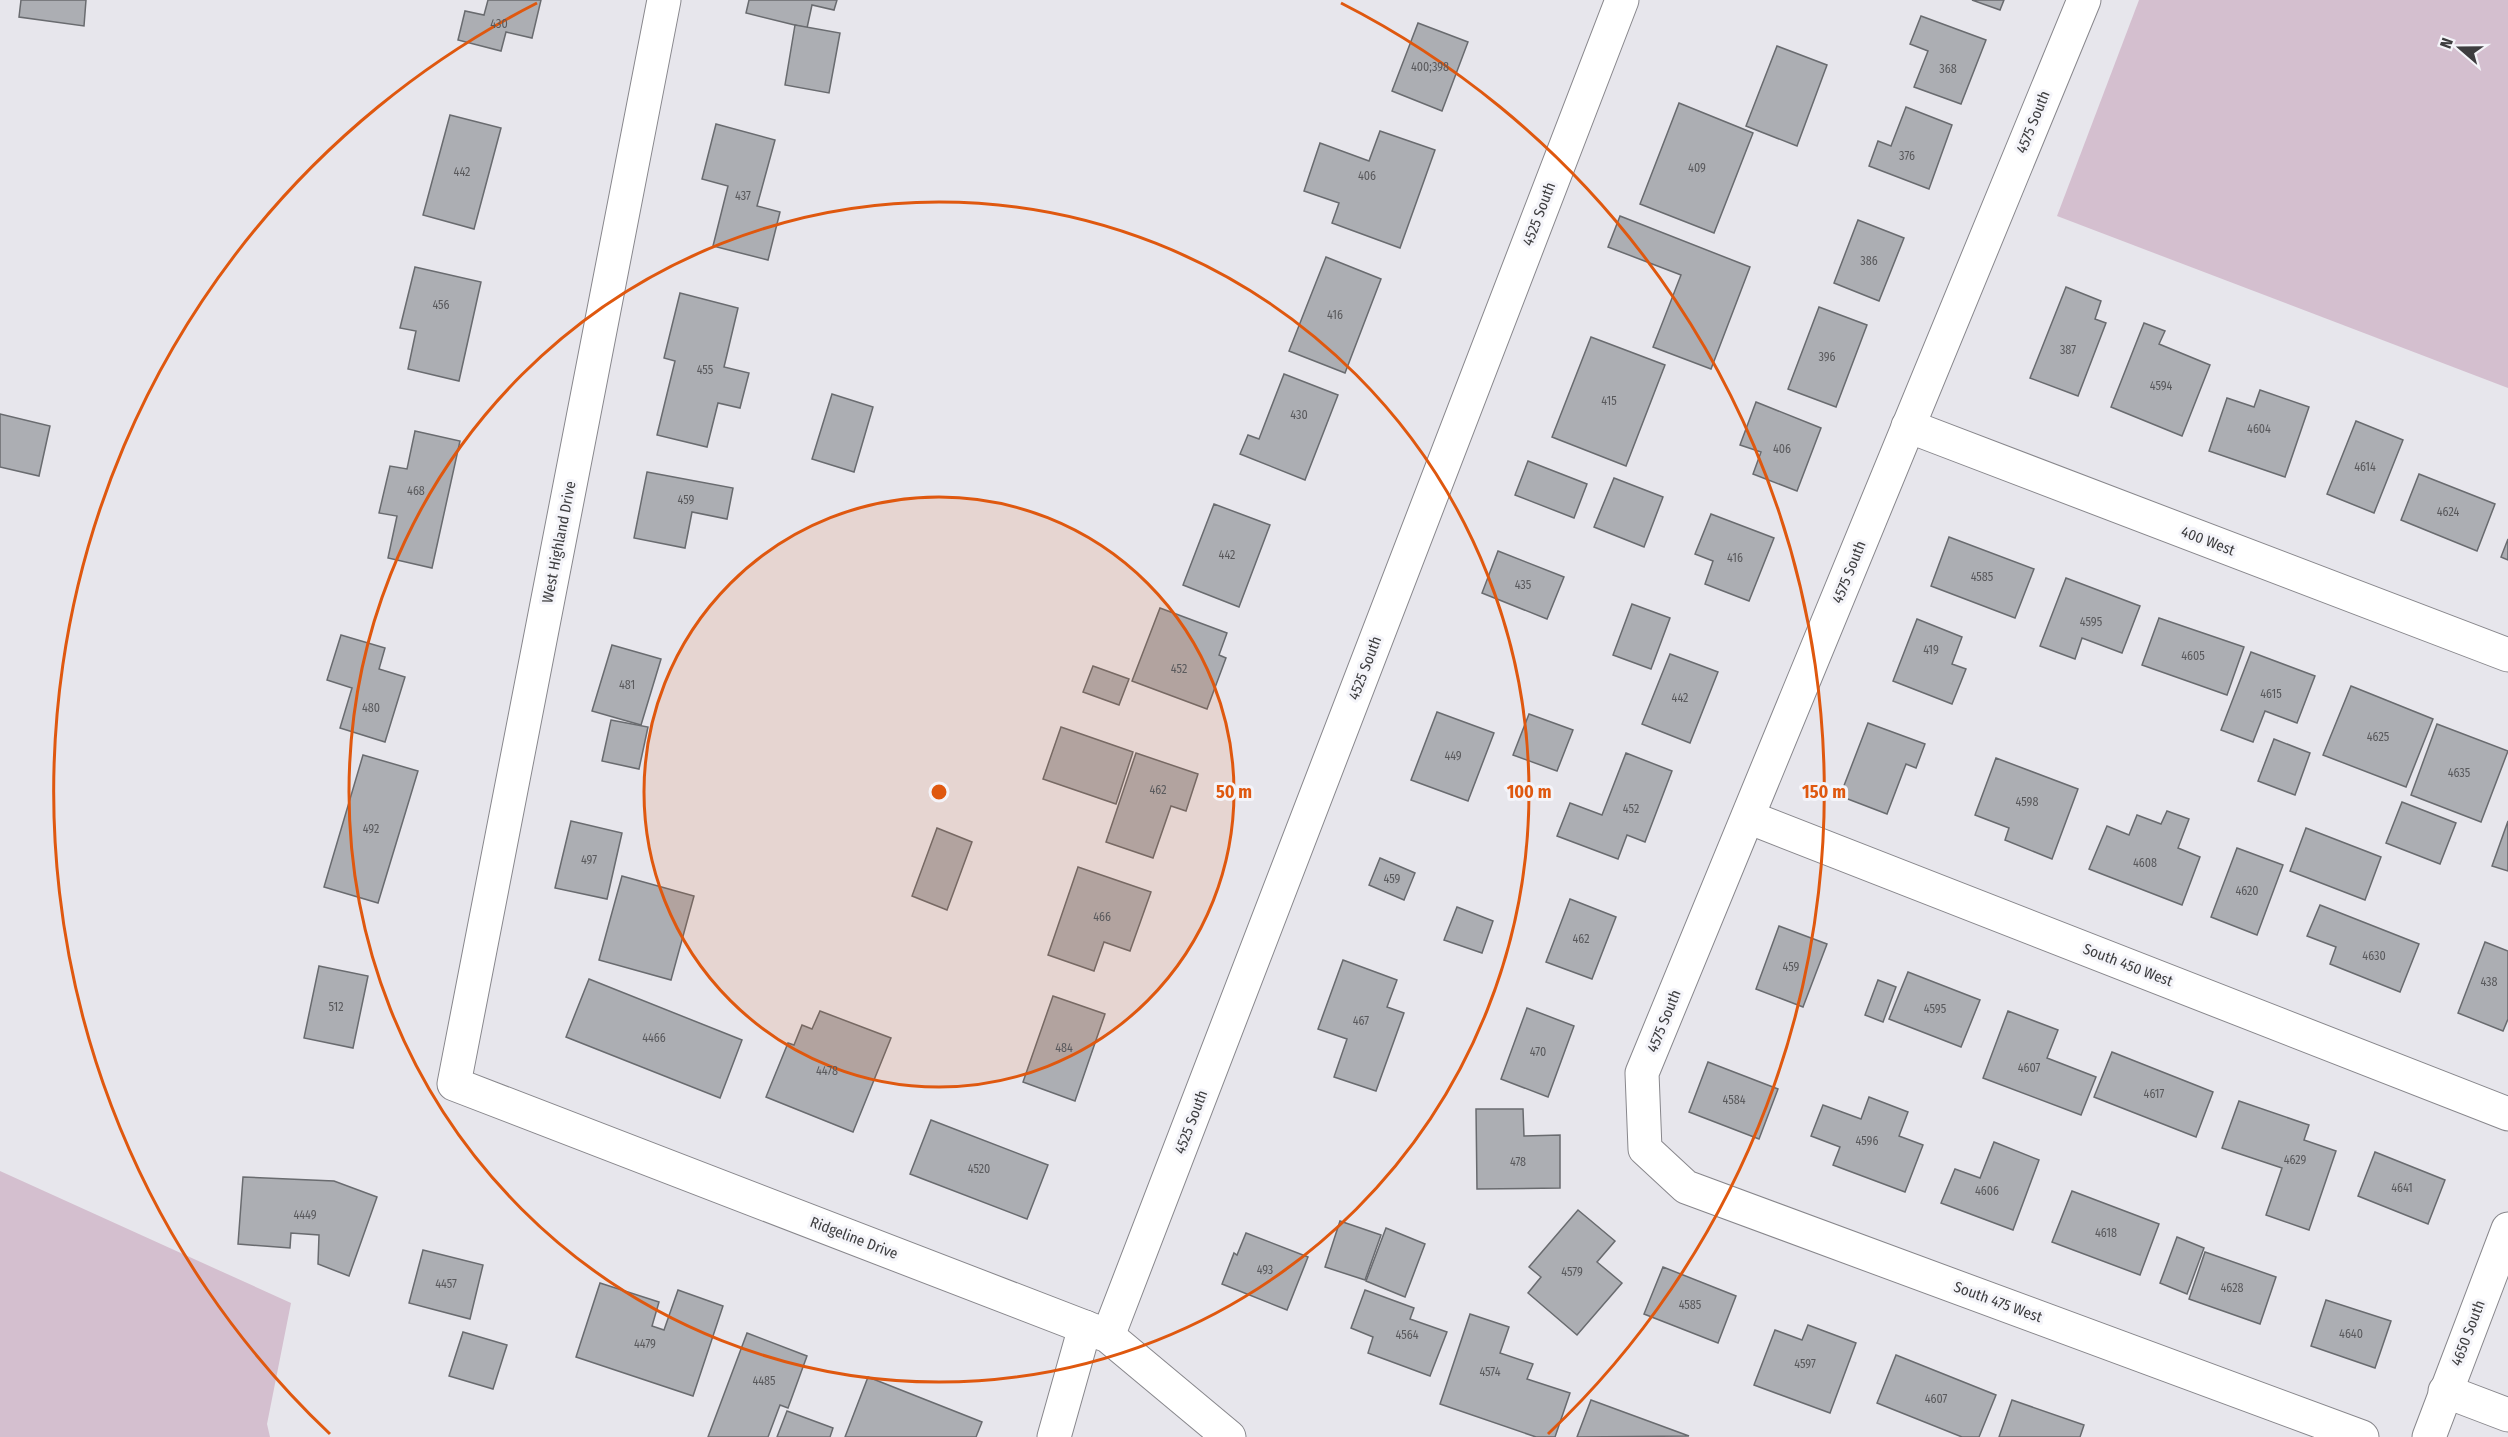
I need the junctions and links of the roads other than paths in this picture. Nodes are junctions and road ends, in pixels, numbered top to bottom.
1 (664, 0) edge
2 (1622, 0) edge
3 (2084, 0) edge
4 (1908, 426) junction
5 (2508, 655) edge
6 (1748, 817) junction
7 (454, 1084) joint
8 (2508, 1114) edge
9 (1645, 1149) joint
10 (2508, 1229) edge
11 (1096, 1332) junction
12 (2445, 1391) junction
13 (2508, 1415) edge
14 (1054, 1437) edge
15 (1229, 1437) edge
16 (2362, 1437) edge
17 (2428, 1437) edge

1 - 7 street, West Highland Drive
2 - 11 street, 4525 South
3 - 4 street, 4575 South
4 - 5 street, 400 West
4 - 6 street, 4575 South
6 - 8 street, South 450 West
6 - 9 street, 4575 South
7 - 11 street, Ridgeline Drive
9 - 16 street, South 475 West
10 - 12 street, 4650 South
11 - 14 street, 4525 South
11 - 15 street, Ridgeline Drive
12 - 13 street
12 - 17 street, 4650 South

